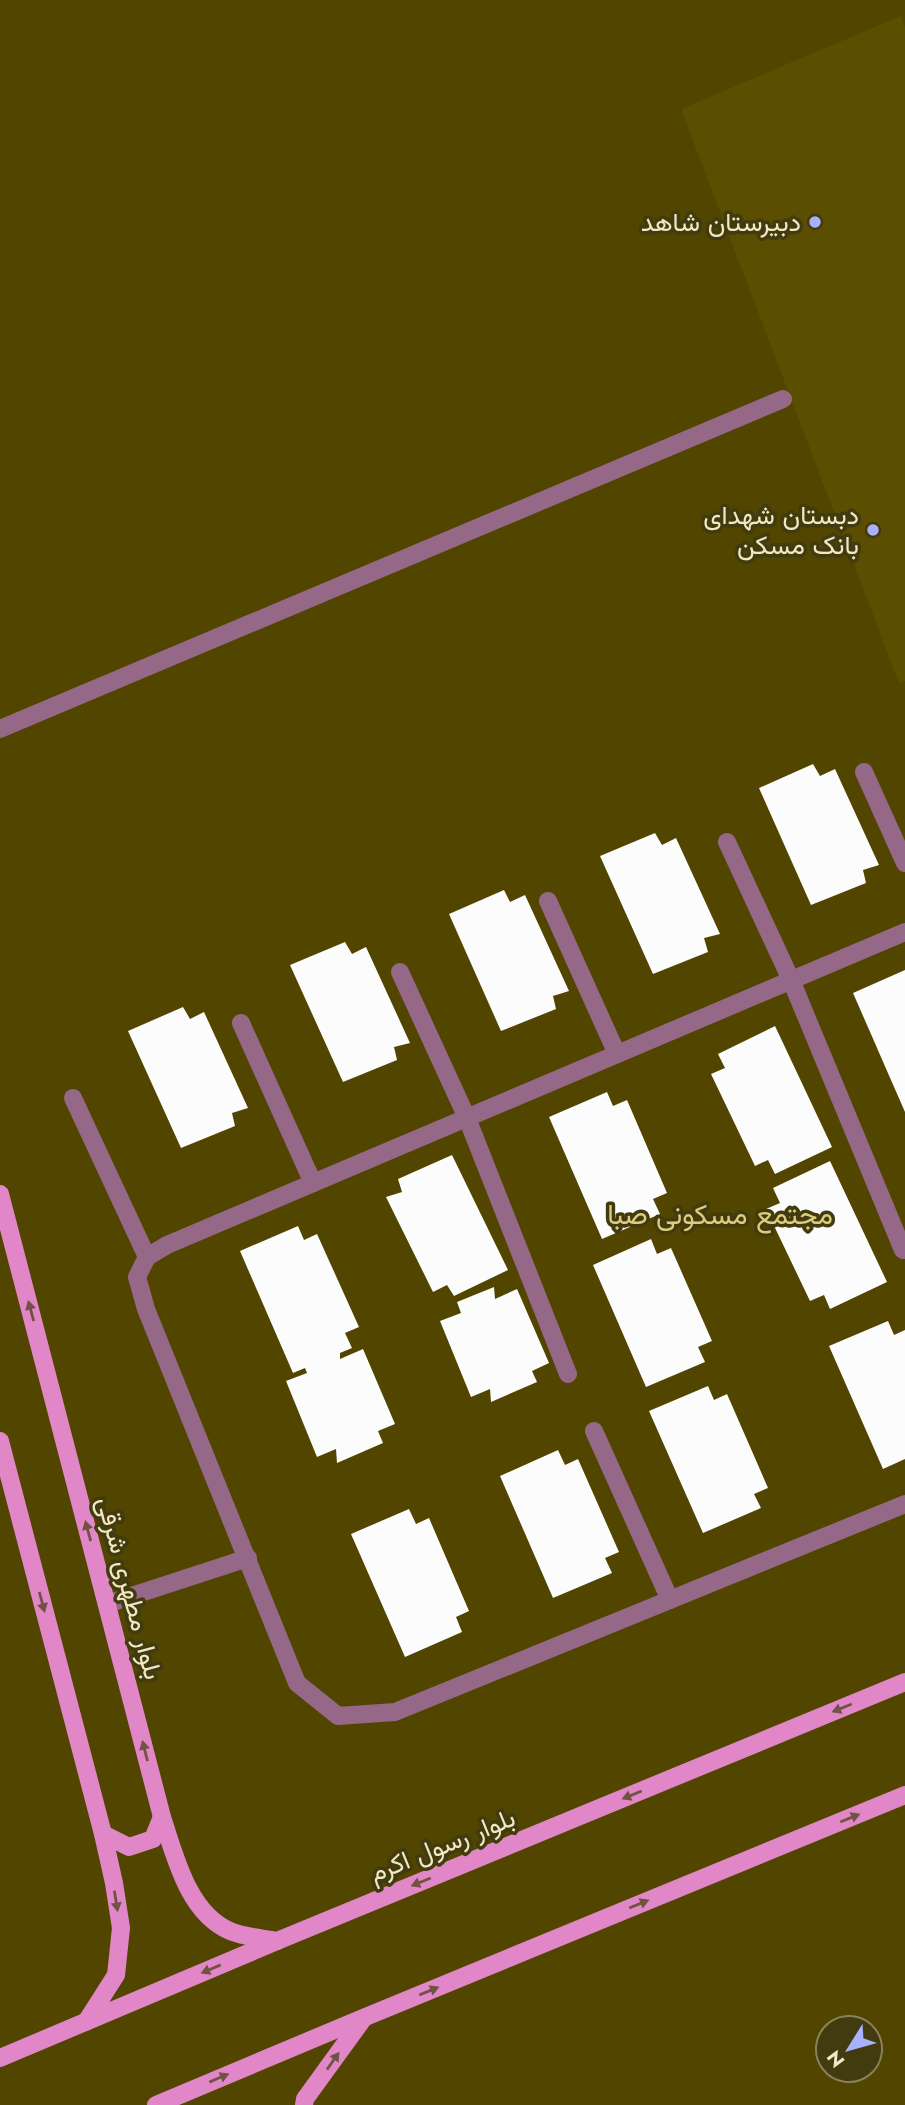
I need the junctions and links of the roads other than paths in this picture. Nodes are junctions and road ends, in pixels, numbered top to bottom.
1 (783, 399) dead end
2 (0, 729) edge
3 (864, 772) dead end
4 (727, 842) dead end
5 (905, 863) edge
6 (548, 901) dead end
7 (905, 932) edge
8 (400, 972) dead end
9 (791, 980) junction
10 (242, 1023) dead end
11 (617, 1054) junction
12 (73, 1098) dead end
13 (467, 1118) junction
14 (313, 1183) junction
15 (0, 1194) edge
16 (903, 1250) dead end
17 (147, 1257) junction
18 (568, 1374) dead end
19 (594, 1431) dead end
20 (0, 1441) edge
21 (905, 1504) edge
22 (248, 1558) junction
23 (670, 1600) junction
24 (107, 1604) junction
25 (905, 1682) edge
26 (905, 1795) edge
27 (162, 1817) junction
28 (103, 1834) junction
29 (277, 1941) junction
30 (363, 2018) junction
31 (86, 2022) junction
32 (0, 2058) edge
33 (156, 2105) edge
34 (304, 2105) edge

1 - 2 street
3 - 5 street
4 - 9 street
6 - 11 street
7 - 9 street
8 - 13 street
9 - 11 street
9 - 16 street
10 - 14 street
11 - 13 street
12 - 17 street
13 - 14 street
13 - 18 street
14 - 17 street
24 -> 15 main road, بلوار مطهری شرقی
17 - 22 street
19 - 23 street
20 -> 28 main road
21 - 23 street
22 - 23 street
22 - 24 street
27 -> 24 main road, بلوار مطهری شرقی
25 -> 29 main road, بلوار رسول اکرم
30 -> 26 main road
27 - 28 main road
27 - 29 main road, بلوار مطهری شرقی
28 -> 31 main road
29 -> 31 main road, بلوار رسول اکرم
33 -> 30 main road
34 -> 30 main road
31 - 32 main road, بلوار رسول اکرم

